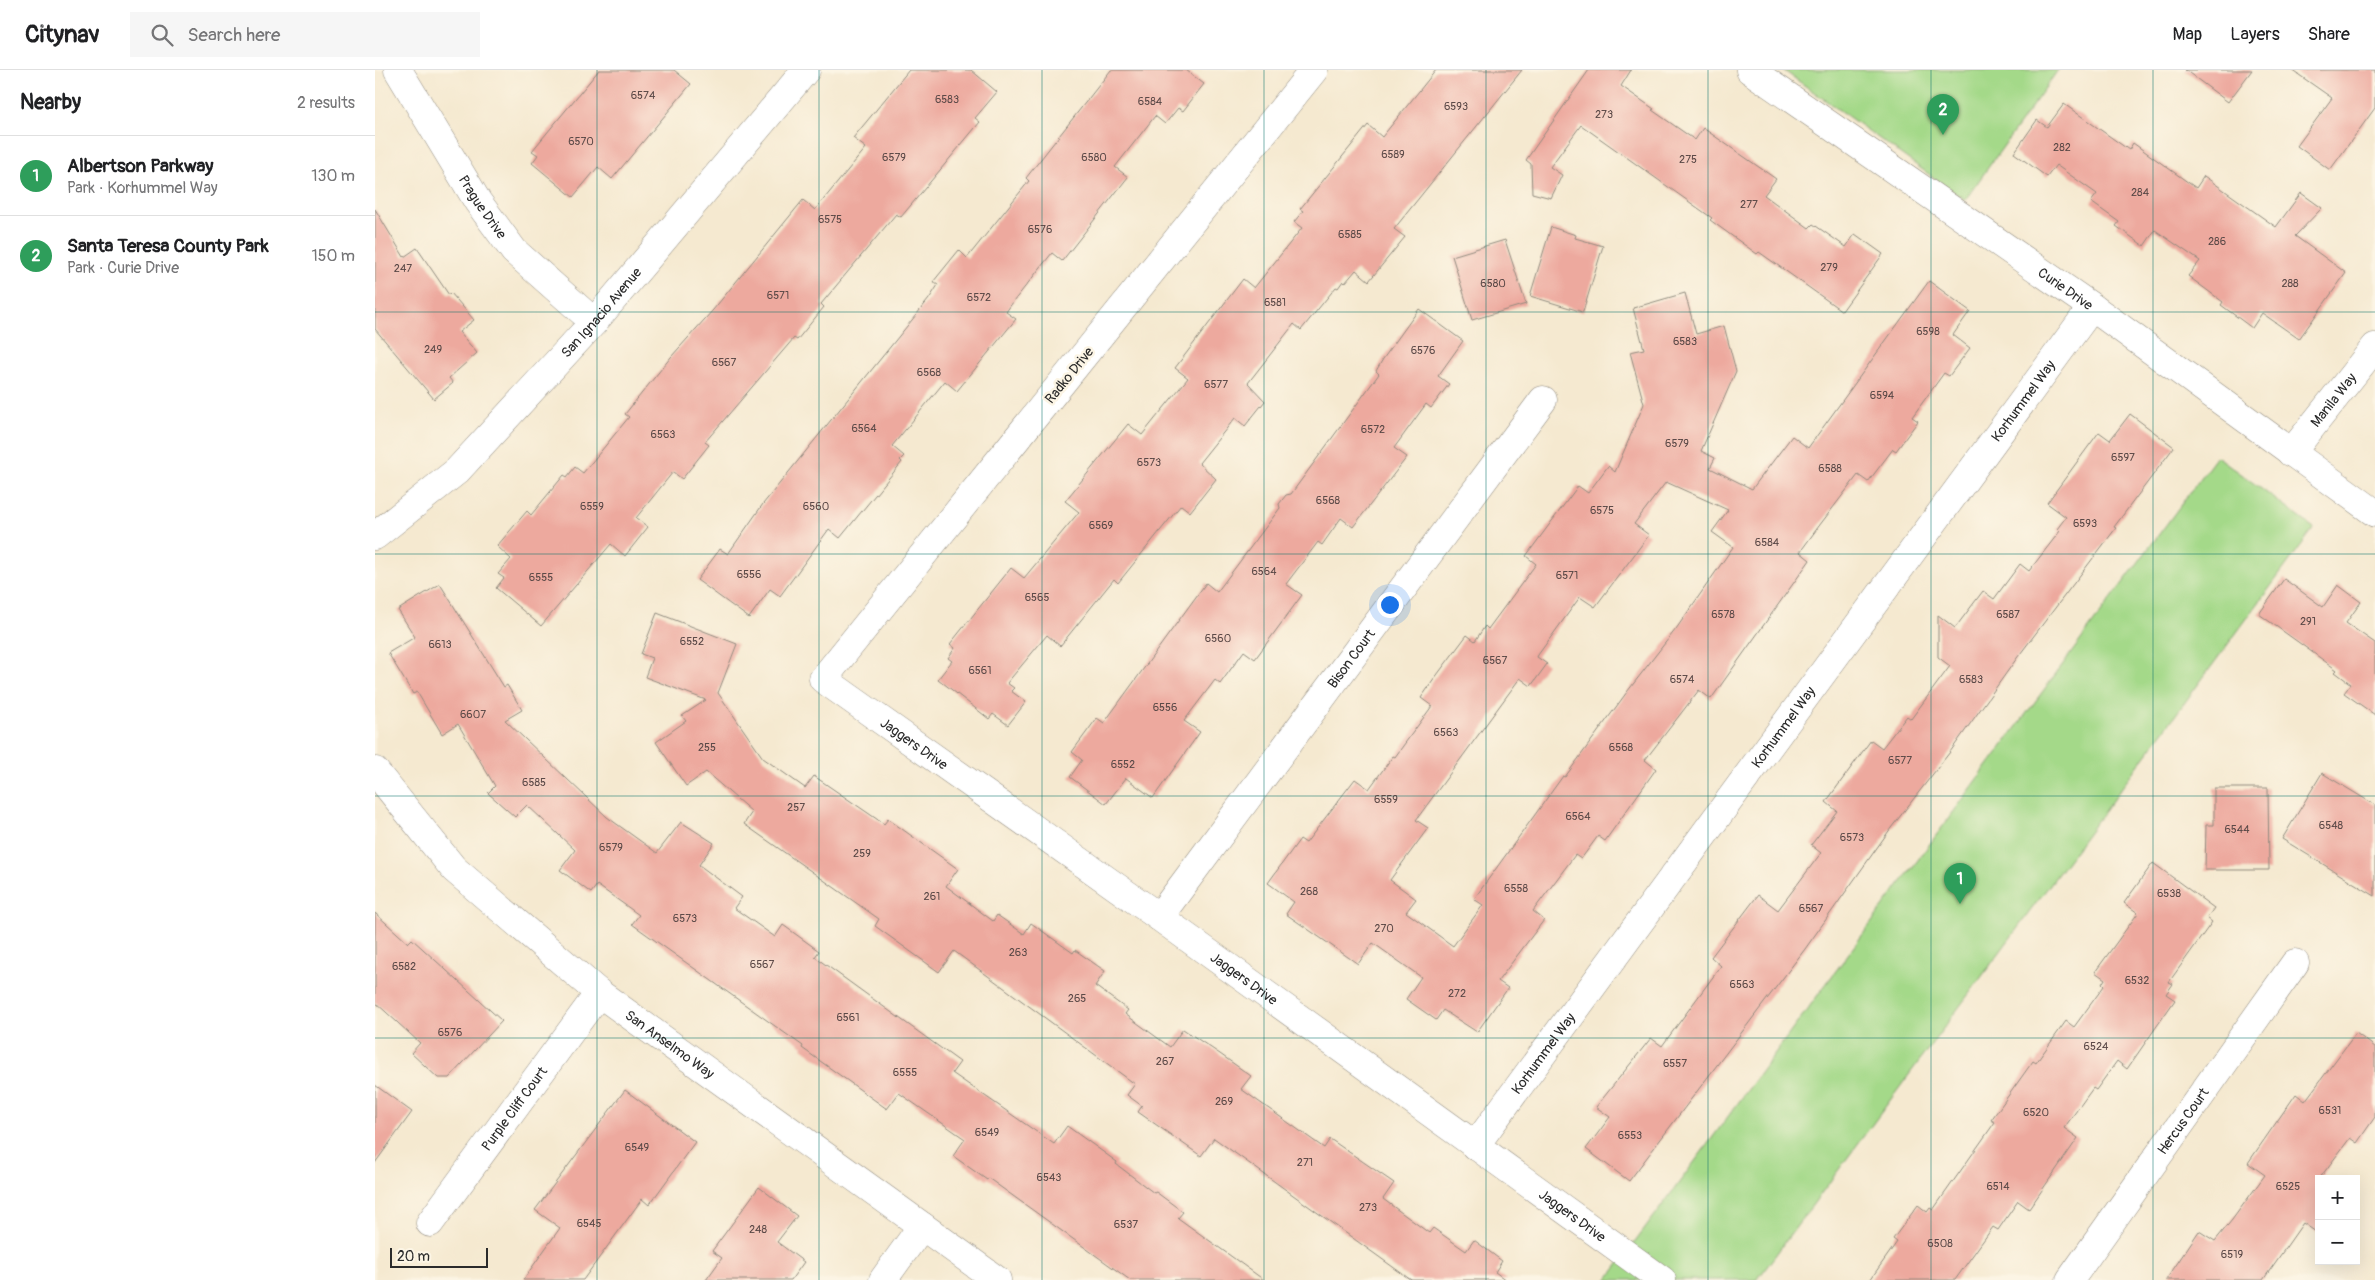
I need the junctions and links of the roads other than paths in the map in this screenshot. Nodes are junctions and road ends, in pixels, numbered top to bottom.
1 (398, 70) edge
2 (806, 70) edge
3 (1314, 70) edge
4 (1750, 70) edge
5 (2092, 308) junction
6 (594, 322) junction
7 (2375, 347) edge
8 (1543, 400) dead end
9 (2291, 453) junction
10 (2375, 513) edge
11 (375, 536) edge
12 (823, 679) joint
13 (375, 771) edge
14 (1159, 916) junction
15 (2295, 963) dead end
16 (599, 993) junction
17 (1475, 1146) junction
18 (429, 1224) dead end
19 (922, 1226) junction
20 (883, 1280) edge
21 (997, 1280) edge
22 (1662, 1280) edge
23 (2070, 1280) edge

1 - 6 street, Prague Drive
2 - 6 street, San Ignacio Avenue
3 - 12 street, Radko Drive
4 - 5 street, Curie Drive
5 - 9 street, Curie Drive
5 - 17 street, Korhummel Way
6 - 11 street, San Ignacio Avenue
7 - 9 street, Manila Way
8 - 14 street, Bison Court
9 - 10 street, Curie Drive
12 - 14 street, Jaggers Drive
13 - 16 street, San Anselmo Way
14 - 17 street, Jaggers Drive
15 - 23 street, Hercus Court
16 - 18 street, Purple Cliff Court
16 - 19 street, San Anselmo Way
17 - 22 street, Jaggers Drive
19 - 20 street
19 - 21 street, San Anselmo Way

